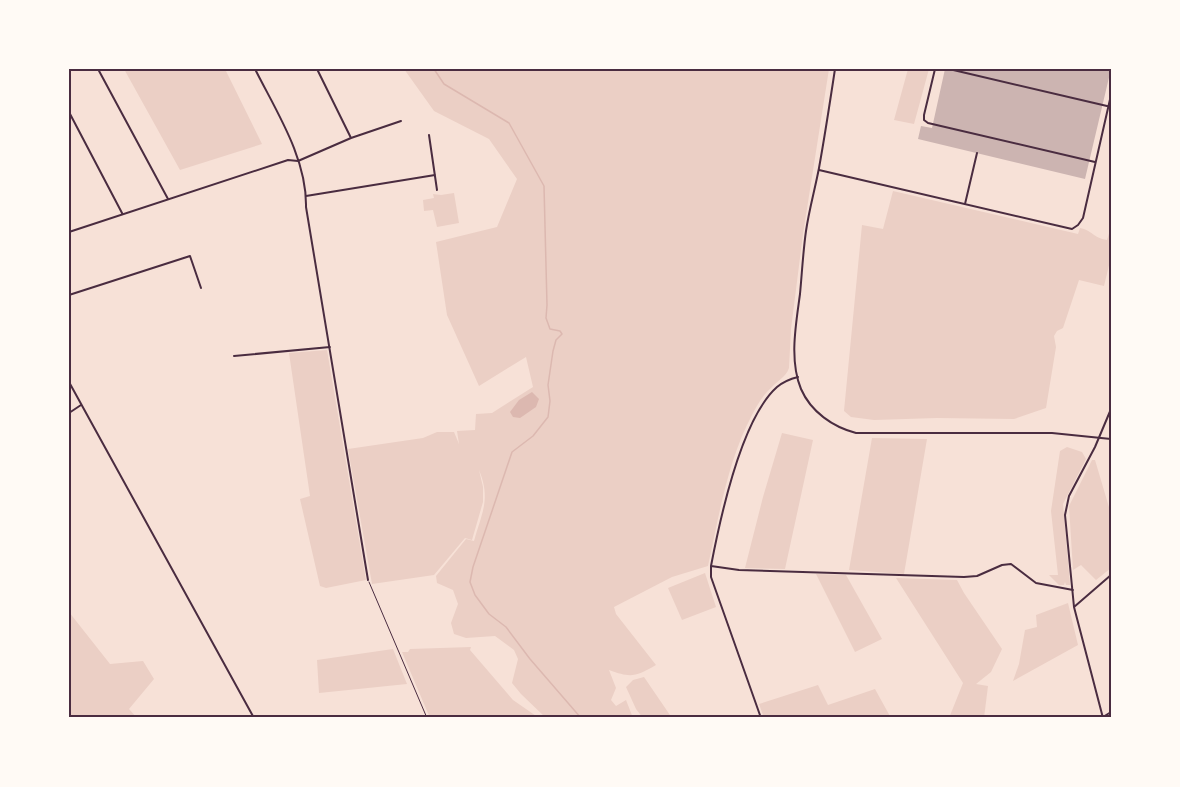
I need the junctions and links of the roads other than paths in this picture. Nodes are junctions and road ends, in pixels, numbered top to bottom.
1 (98, 69) edge
2 (255, 69) edge
3 (317, 69) edge
4 (835, 69) edge
5 (936, 69) edge
6 (949, 69) edge
7 (1111, 94) edge
8 (1108, 107) junction
9 (69, 112) edge
10 (401, 121) dead end
11 (429, 135) dead end
12 (351, 138) junction
13 (977, 153) dead end
14 (298, 160) junction
15 (1095, 162) junction
16 (819, 170) junction
17 (435, 175) junction
18 (437, 190) dead end
19 (306, 196) junction
20 (168, 199) junction
21 (965, 204) junction
22 (123, 214) junction
23 (69, 232) edge
24 (1111, 274) edge
25 (1111, 284) edge
26 (201, 288) dead end
27 (69, 295) edge
28 (330, 347) junction
29 (234, 356) dead end
30 (798, 377) junction
31 (69, 382) edge
32 (81, 405) junction
33 (1111, 409) edge
34 (69, 413) edge
35 (1098, 437) junction
36 (1111, 440) edge
37 (711, 566) junction
38 (1111, 575) edge
39 (368, 580) joint
40 (1073, 590) junction
41 (1074, 607) junction
42 (1111, 712) edge
43 (255, 718) edge
44 (427, 718) edge
45 (761, 718) edge
46 (1103, 718) edge

1 - 20 street
2 - 14 street
3 - 12 street
4 - 16 street
5 - 15 street
6 - 8 street
7 - 8 street
8 - 15 street
9 - 22 street
10 - 12 street
11 - 17 street
12 - 14 street
13 - 21 street
14 - 19 street
14 - 20 street
15 - 21 street
16 - 21 street
16 - 30 street
17 - 18 street
17 - 19 street
19 - 28 street
20 - 22 street
22 - 23 street
24 - 25 street
26 - 27 street
28 - 29 street
28 - 39 street
30 - 35 street
30 - 37 street
31 - 32 street
32 - 34 street
32 - 43 street
33 - 35 street
35 - 36 street
35 - 40 street
37 - 40 street
37 - 45 street
38 - 41 street
39 - 44 lane
40 - 41 street
41 - 46 street
42 - 46 street

